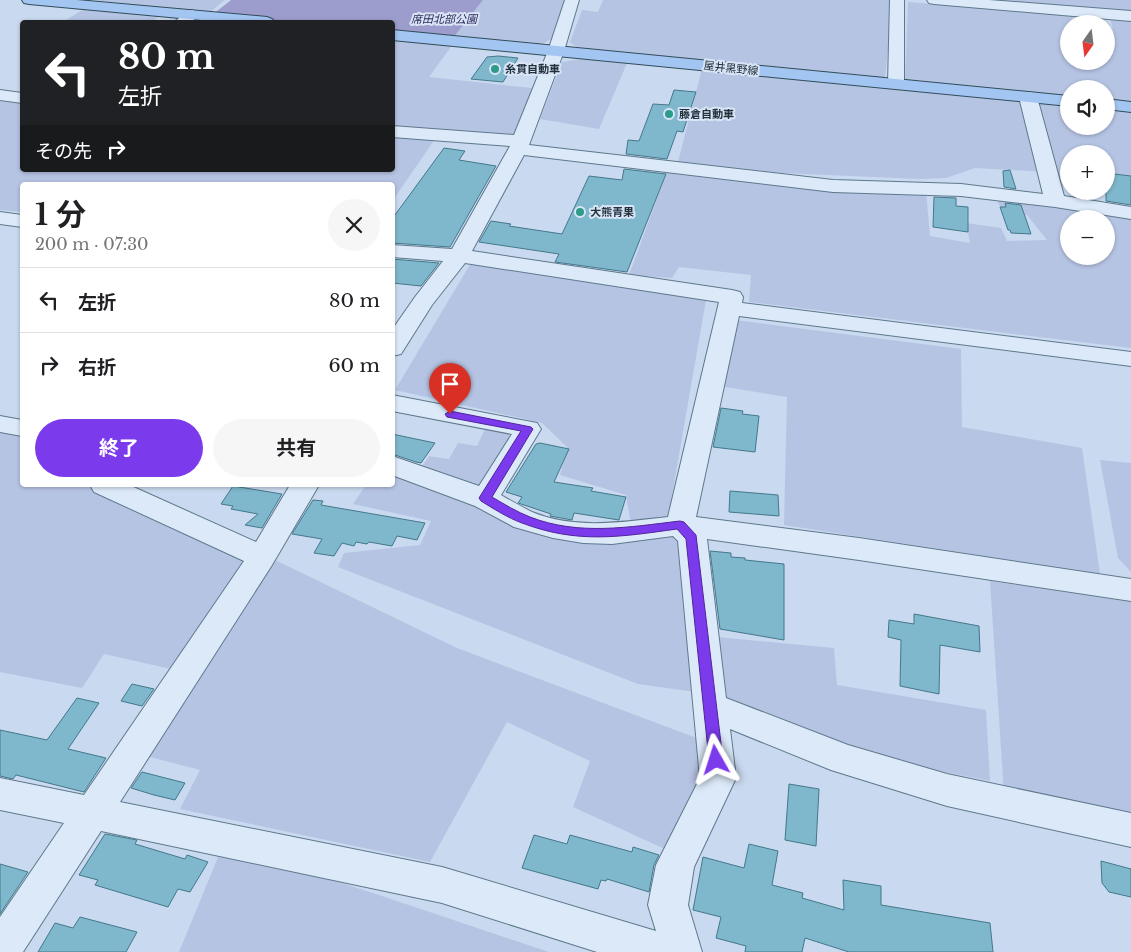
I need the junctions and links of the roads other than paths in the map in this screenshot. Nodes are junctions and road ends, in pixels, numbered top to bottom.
1 (31, 0) edge
2 (572, 0) edge
3 (896, 0) edge
4 (934, 0) edge
5 (86, 2) edge
6 (1131, 16) edge
7 (187, 19) edge
8 (213, 20) edge
9 (395, 35) edge
10 (556, 51) junction
11 (896, 84) junction
12 (0, 95) edge
13 (1028, 97) junction
14 (20, 98) edge
15 (1060, 100) edge
16 (1115, 105) edge
17 (1131, 107) edge
18 (395, 131) edge
19 (520, 145) junction
20 (1055, 200) junction
21 (1131, 212) edge
22 (0, 218) edge
23 (20, 221) edge
24 (395, 251) edge
25 (459, 256) junction
26 (730, 308) junction
27 (395, 344) edge
28 (1131, 359) edge
29 (395, 404) edge
30 (0, 424) edge
31 (20, 428) edge
32 (395, 466) edge
33 (108, 487) edge
34 (303, 487) edge
35 (485, 498) junction
36 (680, 525) junction
37 (262, 557) junction
38 (1131, 590) edge
39 (710, 706) junction
40 (0, 794) edge
41 (93, 812) junction
42 (1131, 830) edge
43 (0, 952) edge
44 (659, 952) edge
45 (682, 952) edge

1 - 5 main road
2 - 10 street
3 - 11 street
4 - 6 street
5 - 7 main road
7 - 8 main road
9 - 10 main road, 屋井黒野線
10 - 11 main road, 屋井黒野線
10 - 19 street
11 - 13 main road, 屋井黒野線
12 - 14 street
13 - 15 main road, 屋井黒野線
13 - 20 street
16 - 17 main road
18 - 19 street
19 - 20 street
19 - 25 street
20 - 21 street
22 - 23 street
24 - 25 street
25 - 26 street
25 - 27 street
26 - 28 street
26 - 36 street
29 - 35 street
30 - 31 street
32 - 35 street
33 - 37 street
34 - 37 street
35 - 36 street
36 - 38 street
36 - 39 street
37 - 41 street
39 - 42 street
39 - 45 street
40 - 41 street
41 - 43 street
41 - 44 street

